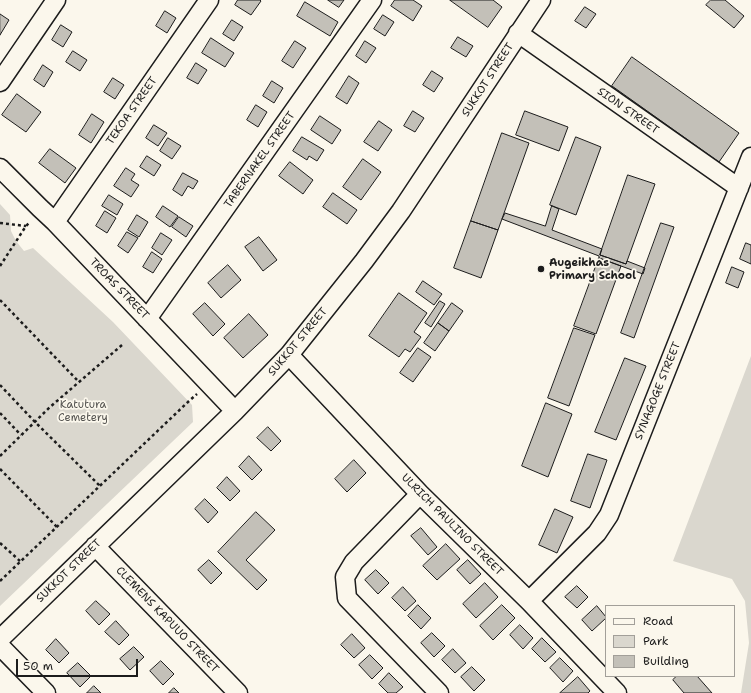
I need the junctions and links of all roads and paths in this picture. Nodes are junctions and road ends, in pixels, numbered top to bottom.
1 (56, 0) edge
2 (209, 0) edge
3 (372, 0) edge
4 (541, 0) edge
5 (518, 33) junction
6 (0, 82) edge
7 (751, 157) edge
8 (0, 168) edge
9 (739, 188) junction
10 (49, 216) junction
11 (0, 223) edge
12 (26, 226) junction
13 (0, 266) edge
14 (0, 300) edge
15 (147, 319) junction
16 (122, 345) dead end
17 (289, 355) junction
18 (79, 382) junction
19 (210, 384) junction
20 (0, 385) edge
21 (236, 411) junction
22 (0, 413) edge
23 (34, 422) junction
24 (21, 435) junction
25 (0, 456) edge
26 (0, 469) edge
27 (100, 486) junction
28 (420, 494) junction
29 (57, 527) junction
30 (0, 543) edge
31 (95, 546) junction
32 (20, 561) dead end
33 (0, 581) edge
34 (529, 601) junction
35 (0, 639) edge
36 (0, 646) edge
37 (46, 693) edge
38 (238, 693) edge
39 (440, 693) edge
40 (617, 693) edge

1 - 6 street
2 - 10 street, TEKOA STREET
3 - 15 street, TABERNAKEL STREET
4 - 5 street, SUKKOT STREET
5 - 9 street, SION STREET
5 - 17 street, SUKKOT STREET
7 - 9 street, SYNAGOGE STREET
8 - 10 street, TROAS STREET
9 - 34 street, SYNAGOGE STREET
10 - 12 path
10 - 15 street, TROAS STREET
11 - 12 path
12 - 13 path
14 - 18 path
15 - 19 street, TROAS STREET
16 - 18 path
17 - 21 street, SUKKOT STREET
17 - 28 street, ULRICH PAULINO STREET
18 - 23 path
19 - 21 street, TROAS STREET
19 - 27 path
20 - 23 path
21 - 31 street, SUKKOT STREET
22 - 24 path
23 - 24 path
23 - 27 path
24 - 25 path
26 - 29 path
27 - 29 path
28 - 34 street, ULRICH PAULINO STREET
28 - 39 street
29 - 33 path
30 - 32 path
31 - 35 street, SUKKOT STREET
31 - 38 street, CLEMENS KAPUUO STREET
34 - 40 street, ULRICH PAULINO STREET
36 - 37 street

